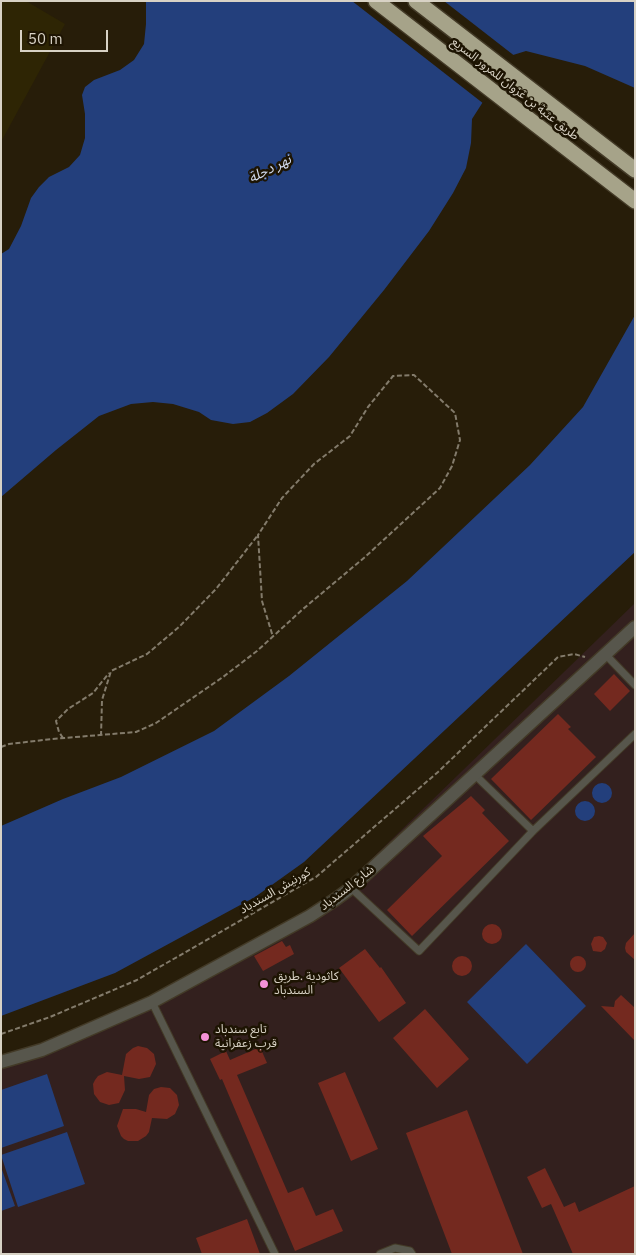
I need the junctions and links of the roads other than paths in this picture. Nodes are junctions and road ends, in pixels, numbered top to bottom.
1 (376, 1) edge
2 (416, 1) edge
3 (635, 170) edge
4 (635, 201) edge
5 (635, 627) edge
6 (603, 658) junction
7 (635, 685) edge
8 (635, 734) edge
9 (475, 775) junction
10 (533, 831) junction
11 (351, 888) junction
12 (152, 1002) junction
13 (1, 1062) edge
14 (275, 1254) edge
15 (380, 1254) edge
16 (412, 1254) edge

1 - 4 highway, طريق عتبة بن غزوان للمرور السريع
2 - 3 highway, طريق عتبة بن غزوان للمرور السريع
5 - 6 street, شارع السندباد
6 - 7 lane
6 - 9 street, شارع السندباد
8 - 10 lane
9 - 10 lane
9 - 11 street, شارع السندباد
10 - 11 lane
11 - 12 street, شارع السندباد
12 - 13 street, شارع السندباد
12 - 14 lane
15 - 16 lane

